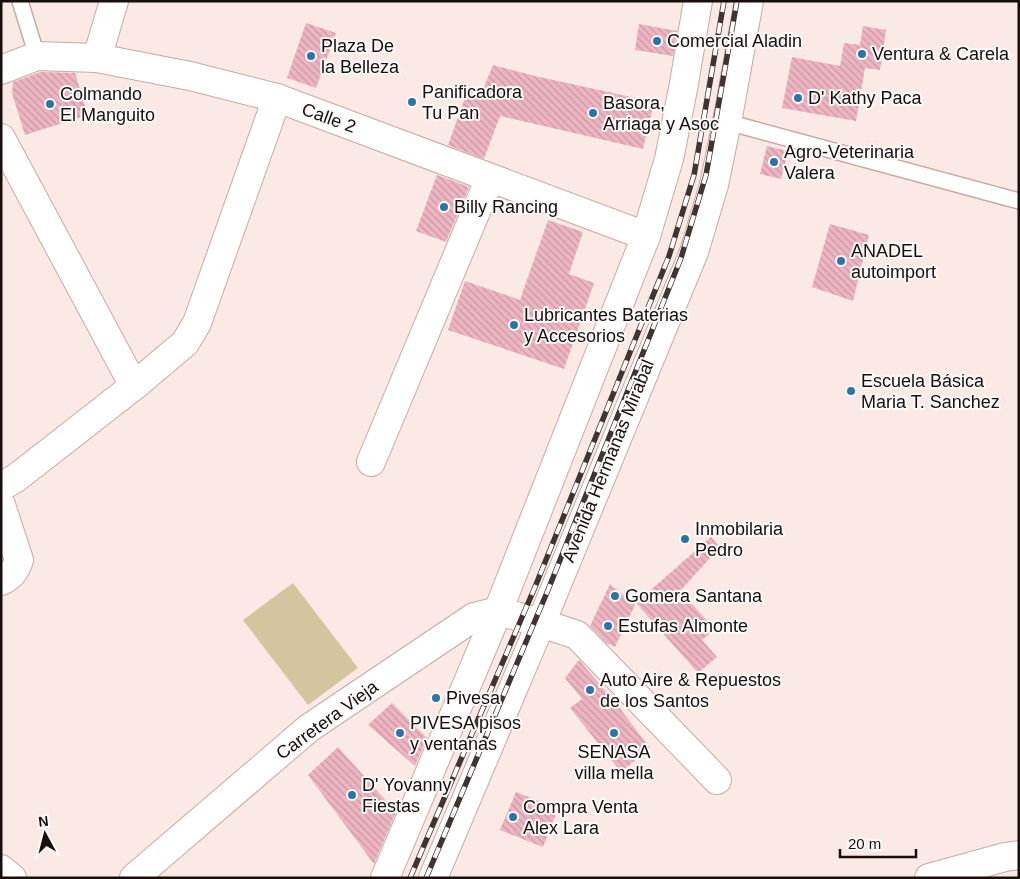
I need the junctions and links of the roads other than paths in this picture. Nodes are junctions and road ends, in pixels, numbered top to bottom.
1 (20, 1) edge
2 (114, 1) edge
3 (698, 1) edge
4 (749, 1) edge
5 (37, 56) junction
6 (97, 58) junction
7 (1, 70) edge
8 (277, 98) junction
9 (727, 122) junction
10 (1, 138) edge
11 (490, 178) junction
12 (1019, 201) edge
13 (646, 236) junction
14 (134, 386) junction
15 (371, 462) dead end
16 (1, 487) edge
17 (1, 505) edge
18 (1, 582) edge
19 (498, 611) junction
20 (541, 623) junction
21 (717, 780) dead end
22 (1019, 855) edge
23 (1, 870) edge
24 (12, 878) edge
25 (134, 878) edge
26 (385, 878) edge
27 (432, 878) edge
28 (929, 878) edge

1 - 5 lane
2 - 6 street
3 - 13 street
4 - 9 street, Avenida Hermanas Mirabal
5 - 6 street, Calle 2
5 - 7 street, Calle 2
6 - 8 street, Calle 2
8 - 11 street, Calle 2
8 - 14 street
9 - 12 lane
9 - 20 street, Avenida Hermanas Mirabal
10 - 14 street
11 - 13 street, Calle 2
11 - 15 street
13 - 19 street
14 - 16 street
17 - 18 street
19 - 20 street, Carretera Vieja
19 - 25 street, Carretera Vieja
19 - 26 street
20 - 21 street, Carretera Vieja
20 - 27 street, Avenida Hermanas Mirabal
22 - 28 street
23 - 24 street

